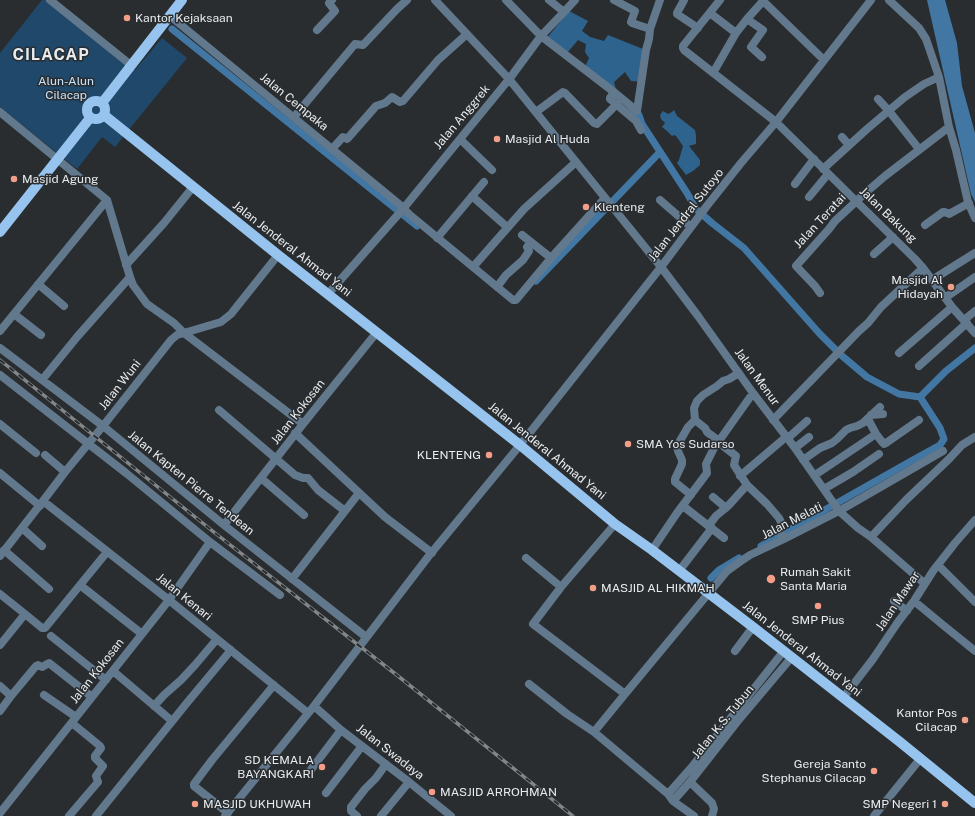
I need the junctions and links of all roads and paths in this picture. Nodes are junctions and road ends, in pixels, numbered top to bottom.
1 (50, 0) edge
2 (182, 0) edge
3 (332, 0) edge
4 (406, 0) edge
5 (435, 0) edge
6 (499, 0) edge
7 (506, 0) edge
8 (549, 0) edge
9 (575, 0) edge
10 (614, 0) edge
11 (660, 0) edge
12 (684, 0) edge
13 (720, 0) edge
14 (762, 0) edge
15 (872, 0) edge
16 (889, 0) edge
17 (564, 12) junction
18 (710, 13) junction
19 (170, 16) junction
20 (747, 19) junction
21 (698, 28) junction
22 (650, 29) junction
23 (317, 30) dead end
24 (736, 33) junction
25 (467, 34) junction
26 (540, 37) junction
27 (762, 57) dead end
28 (824, 60) junction
29 (131, 65) junction
30 (713, 72) junction
31 (939, 77) junction
32 (510, 79) junction
33 (613, 94) junction
34 (878, 99) dead end
35 (102, 103) junction
36 (617, 104) junction
37 (889, 111) junction
38 (0, 112) edge
39 (536, 112) junction
40 (104, 116) junction
41 (638, 117) junction
42 (90, 118) junction
43 (294, 118) junction
44 (776, 122) junction
45 (948, 127) junction
46 (641, 130) dead end
47 (842, 137) dead end
48 (460, 139) junction
49 (849, 145) junction
50 (332, 149) junction
51 (919, 149) junction
52 (58, 159) junction
53 (814, 160) junction
54 (576, 162) junction
55 (492, 170) dead end
56 (826, 171) junction
57 (484, 182) dead end
58 (795, 184) dead end
59 (193, 187) junction
60 (472, 196) junction
61 (809, 197) dead end
62 (107, 200) junction
63 (660, 200) dead end
64 (607, 201) junction
65 (856, 201) junction
66 (969, 203) junction
67 (401, 211) junction
68 (975, 218) edge
69 (925, 225) dead end
70 (507, 227) junction
71 (691, 227) junction
72 (0, 232) edge
73 (522, 234) dead end
74 (893, 237) junction
75 (437, 238) junction
76 (531, 242) junction
77 (975, 253) edge
78 (874, 254) dead end
79 (278, 255) junction
80 (551, 258) junction
81 (126, 265) junction
82 (473, 267) junction
83 (661, 267) junction
84 (923, 268) junction
85 (130, 277) junction
86 (975, 277) edge
87 (932, 280) junction
88 (38, 284) junction
89 (497, 287) junction
90 (820, 293) dead end
91 (328, 294) junction
92 (945, 298) junction
93 (64, 306) dead end
94 (952, 306) junction
95 (975, 311) edge
96 (14, 314) junction
97 (966, 321) junction
98 (0, 331) edge
99 (377, 332) junction
100 (184, 333) junction
101 (975, 333) edge
102 (41, 335) dead end
103 (0, 348) edge
104 (899, 353) dead end
105 (919, 366) dead end
106 (739, 373) junction
107 (0, 375) edge
108 (42, 380) junction
109 (753, 393) junction
110 (219, 410) dead end
111 (881, 410) dead end
112 (869, 417) junction
113 (695, 420) junction
114 (774, 420) junction
115 (919, 420) dead end
116 (807, 422) dead end
117 (0, 424) edge
118 (302, 424) junction
119 (103, 426) junction
120 (295, 434) junction
121 (876, 434) junction
122 (809, 437) dead end
123 (975, 437) edge
124 (787, 438) junction
125 (719, 441) junction
126 (88, 444) junction
127 (520, 445) junction
128 (795, 448) junction
129 (943, 451) dead end
130 (36, 453) dead end
131 (879, 454) dead end
132 (45, 455) dead end
133 (276, 459) junction
134 (803, 460) junction
135 (65, 472) junction
136 (0, 473) edge
137 (740, 476) junction
138 (815, 476) junction
139 (261, 478) junction
140 (747, 485) junction
141 (824, 489) junction
142 (359, 493) junction
143 (690, 495) junction
144 (713, 497) dead end
145 (41, 504) junction
146 (683, 506) junction
147 (726, 508) junction
148 (839, 510) junction
149 (345, 511) junction
150 (304, 515) dead end
151 (975, 520) edge
152 (615, 524) junction
153 (224, 525) junction
154 (710, 527) junction
155 (22, 528) junction
156 (782, 535) junction
157 (871, 537) junction
158 (724, 538) dead end
159 (210, 542) junction
160 (42, 546) dead end
161 (652, 550) junction
162 (107, 552) junction
163 (2, 553) edge
164 (432, 553) junction
165 (526, 558) dead end
166 (938, 565) junction
167 (679, 571) junction
168 (292, 579) junction
169 (924, 584) junction
170 (80, 585) junction
171 (561, 587) junction
172 (49, 589) dead end
173 (0, 594) edge
174 (708, 594) junction
175 (280, 595) dead end
176 (169, 600) junction
177 (894, 601) dead end
178 (914, 601) junction
179 (975, 602) edge
180 (907, 611) junction
181 (25, 614) junction
182 (753, 627) junction
183 (142, 634) junction
184 (51, 636) dead end
185 (366, 637) junction
186 (217, 639) junction
187 (0, 645) edge
188 (231, 650) junction
189 (735, 651) dead end
190 (975, 651) edge
191 (787, 655) junction
192 (113, 671) junction
193 (106, 680) junction
194 (529, 684) dead end
195 (274, 685) junction
196 (0, 686) edge
197 (624, 694) junction
198 (44, 695) dead end
199 (11, 696) junction
200 (92, 697) junction
201 (844, 698) junction
202 (154, 706) junction
203 (314, 706) junction
204 (0, 711) edge
205 (308, 713) junction
206 (735, 719) junction
207 (74, 720) junction
208 (172, 721) junction
209 (341, 730) junction
210 (594, 732) junction
211 (362, 746) junction
212 (920, 759) junction
213 (386, 764) junction
214 (310, 771) dead end
215 (409, 782) junction
216 (690, 782) junction
217 (326, 793) dead end
218 (670, 797) junction
219 (975, 803) edge
220 (0, 814) edge
221 (100, 814) edge
222 (227, 814) edge
223 (69, 816) edge
224 (357, 816) edge
225 (382, 816) edge
226 (451, 816) edge
227 (694, 816) edge
228 (712, 816) edge
229 (874, 816) edge

1 - 29 street
2 - 19 main road
3 - 23 street
4 - 43 street
5 - 25 street, Jalan Menur
6 - 26 street
7 - 26 street
8 - 17 street
9 - 17 street, Jalan Anggrek
10 - 22 street
11 - 22 street
12 - 21 street
13 - 18 street
14 - 20 street
14 - 28 street
15 - 28 street, Jalan Jendral Sutoyo
16 - 31 street
17 - 26 street, Jalan Anggrek
18 - 21 street
18 - 24 street
19 - 29 main road
19 - 43 street, Jalan Cempaka
20 - 24 street
20 - 27 street
21 - 30 street, Jalan Bakung
22 - 41 street
24 - 30 street
25 - 32 street, Jalan Menur
25 - 50 street
26 - 32 street, Jalan Anggrek
26 - 33 street
28 - 44 street, Jalan Jendral Sutoyo
29 - 35 main road
30 - 44 street, Jalan Bakung
31 - 37 street
31 - 45 street
32 - 39 street, Jalan Menur
32 - 48 street, Jalan Anggrek
33 - 36 street
33 - 41 street
34 - 37 street
35 - 40 main road
35 - 42 main road
36 - 39 street
36 - 41 street
37 - 49 street
37 - 51 street
38 - 52 street
39 - 54 street, Jalan Menur
40 - 42 main road
40 - 59 main road, Jalan Jenderal Ahmad Yani
41 - 46 street
42 - 52 main road
43 - 50 street, Jalan Cempaka
44 - 53 street, Jalan Bakung
44 - 71 street, Jalan Jendral Sutoyo
45 - 51 street, Jalan Teratai
45 - 66 street
47 - 49 street
48 - 55 street
48 - 67 street, Jalan Anggrek
49 - 56 street
50 - 67 street, Jalan Cempaka
51 - 65 street, Jalan Teratai
52 - 62 street
52 - 72 main road
53 - 56 street, Jalan Bakung
53 - 58 street
54 - 64 street, Jalan Menur
54 - 70 street
56 - 61 street
56 - 65 street, Jalan Bakung
57 - 60 street
59 - 79 main road, Jalan Jenderal Ahmad Yani
59 - 81 street
60 - 70 street
60 - 75 street
62 - 81 street
62 - 88 street
63 - 71 street
64 - 80 street
64 - 83 street, Jalan Menur
65 - 74 street, Jalan Bakung
65 - 90 street, Jalan Teratai
66 - 68 street
66 - 69 street
67 - 75 street, Jalan Cempaka
67 - 91 street, Jalan Anggrek
70 - 82 street
71 - 83 street, Jalan Jendral Sutoyo
73 - 76 street
74 - 78 street
74 - 84 street, Jalan Bakung
75 - 82 street, Jalan Cempaka
76 - 80 street
76 - 89 street
77 - 87 street
79 - 91 main road, Jalan Jenderal Ahmad Yani
79 - 100 street, Jalan Wuni
80 - 89 street, Jalan Cempaka
81 - 85 street
82 - 89 street, Jalan Cempaka
83 - 106 street, Jalan Menur
83 - 127 street, Jalan Jendral Sutoyo
84 - 87 street, Jalan Bakung
84 - 114 street
85 - 100 street
85 - 108 street
86 - 92 street
87 - 92 street, Jalan Bakung
88 - 93 street
88 - 96 street
91 - 99 main road, Jalan Jenderal Ahmad Yani
92 - 94 street, Jalan Bakung
94 - 97 street, Jalan Bakung
94 - 104 street
95 - 97 street
96 - 98 street
96 - 102 street
97 - 101 street, Jalan Bakung
97 - 105 street
99 - 118 street, Jalan Kokosan
99 - 127 main road, Jalan Jenderal Ahmad Yani
100 - 118 street
100 - 119 street, Jalan Wuni
103 - 108 street, Jalan Kapten Pierre Tendean
106 - 109 street, Jalan Menur
106 - 113 street
107 - 126 street
108 - 119 street, Jalan Kapten Pierre Tendean
109 - 114 street, Jalan Menur
109 - 125 street
110 - 133 street
111 - 112 street
112 - 121 street
112 - 134 street
113 - 125 street
113 - 143 street
114 - 124 street, Jalan Menur
115 - 121 street
116 - 124 street
117 - 130 street
118 - 120 street, Jalan Kokosan
119 - 126 street, Jalan Wuni
119 - 153 street, Jalan Kapten Pierre Tendean
120 - 133 street, Jalan Kokosan
120 - 142 street
121 - 138 street
122 - 128 street
123 - 157 street
124 - 128 street, Jalan Menur
124 - 137 street
125 - 137 street
125 - 143 street
126 - 135 street, Jalan Wuni
126 - 159 street
127 - 152 main road, Jalan Jenderal Ahmad Yani
127 - 164 street, Jalan Jendral Sutoyo
128 - 134 street, Jalan Menur
129 - 148 street
131 - 141 street
132 - 135 street
133 - 139 street, Jalan Kokosan
133 - 149 street
134 - 138 street, Jalan Menur
135 - 145 street, Jalan Wuni
136 - 145 street, Jalan Kenari
137 - 140 street
138 - 141 street, Jalan Menur
139 - 150 street
139 - 153 street, Jalan Kokosan
140 - 147 street
140 - 156 street
141 - 148 street, Jalan Menur
142 - 149 street
142 - 164 street
143 - 146 street
144 - 147 street
145 - 155 street, Jalan Wuni
145 - 162 street, Jalan Kenari
146 - 154 street
146 - 161 street
147 - 154 street
148 - 156 street, Jalan Melati
148 - 157 street, Jalan Melati
149 - 168 street
151 - 166 street, Jalan Mawar
152 - 161 main road, Jalan Jenderal Ahmad Yani
152 - 171 street
153 - 168 street, Jalan Kapten Pierre Tendean
154 - 158 street
154 - 167 street
155 - 160 street
155 - 163 street, Jalan Wuni
156 - 174 street, Jalan Melati
157 - 169 street, Jalan Melati
159 - 175 street
159 - 176 street, Jalan Kokosan
161 - 167 main road, Jalan Jenderal Ahmad Yani
162 - 170 street
162 - 176 street, Jalan Kenari
163 - 172 street
164 - 185 street, Jalan Jendral Sutoyo
165 - 171 street
166 - 169 street, Jalan Mawar
166 - 179 street
167 - 174 main road, Jalan Jenderal Ahmad Yani
168 - 185 street, Jalan Kapten Pierre Tendean
169 - 178 street, Jalan Mawar
170 - 181 street
170 - 183 street
171 - 197 street
173 - 181 street
174 - 182 main road, Jalan Jenderal Ahmad Yani
174 - 197 street, Jalan Melati
176 - 183 street, Jalan Kokosan
176 - 186 street, Jalan Kenari
177 - 180 street
178 - 180 street, Jalan Mawar
178 - 190 street
180 - 201 street, Jalan Mawar
181 - 187 street
182 - 189 street
182 - 191 main road, Jalan Jenderal Ahmad Yani
183 - 192 street, Jalan Kokosan
184 - 193 street
185 - 203 street, Jalan Jendral Sutoyo
186 - 188 street, Jalan Kenari
186 - 202 street
188 - 195 street, Jalan Kenari
188 - 208 street
191 - 201 main road, Jalan Jenderal Ahmad Yani
191 - 206 street, Jalan K.S. Tubun
192 - 193 street, Jalan Kokosan
192 - 202 street
193 - 200 street, Jalan Kokosan
194 - 210 street
195 - 205 street, Jalan Kenari
195 - 222 street
196 - 199 street
197 - 210 street, Jalan Melati
198 - 207 street
199 - 200 street
199 - 204 street
200 - 207 street, Jalan Kokosan
201 - 212 main road, Jalan Jenderal Ahmad Yani
202 - 208 street
203 - 205 street, Jalan Jendral Sutoyo
203 - 209 street, Jalan Swadaya
205 - 222 street, Jalan Jendral Sutoyo
206 - 216 street, Jalan K.S. Tubun
206 - 218 street, Jalan K.S. Tubun
207 - 220 street, Jalan Kokosan
207 - 223 street
208 - 221 street
209 - 211 street, Jalan Swadaya
209 - 214 street
210 - 218 street
211 - 213 street, Jalan Swadaya
211 - 217 street
212 - 219 main road, Jalan Jenderal Ahmad Yani
212 - 229 street
213 - 215 street, Jalan Swadaya
213 - 224 street
215 - 225 street
215 - 226 street, Jalan Swadaya
216 - 218 street, Jalan K.S. Tubun
216 - 228 street
218 - 227 street

